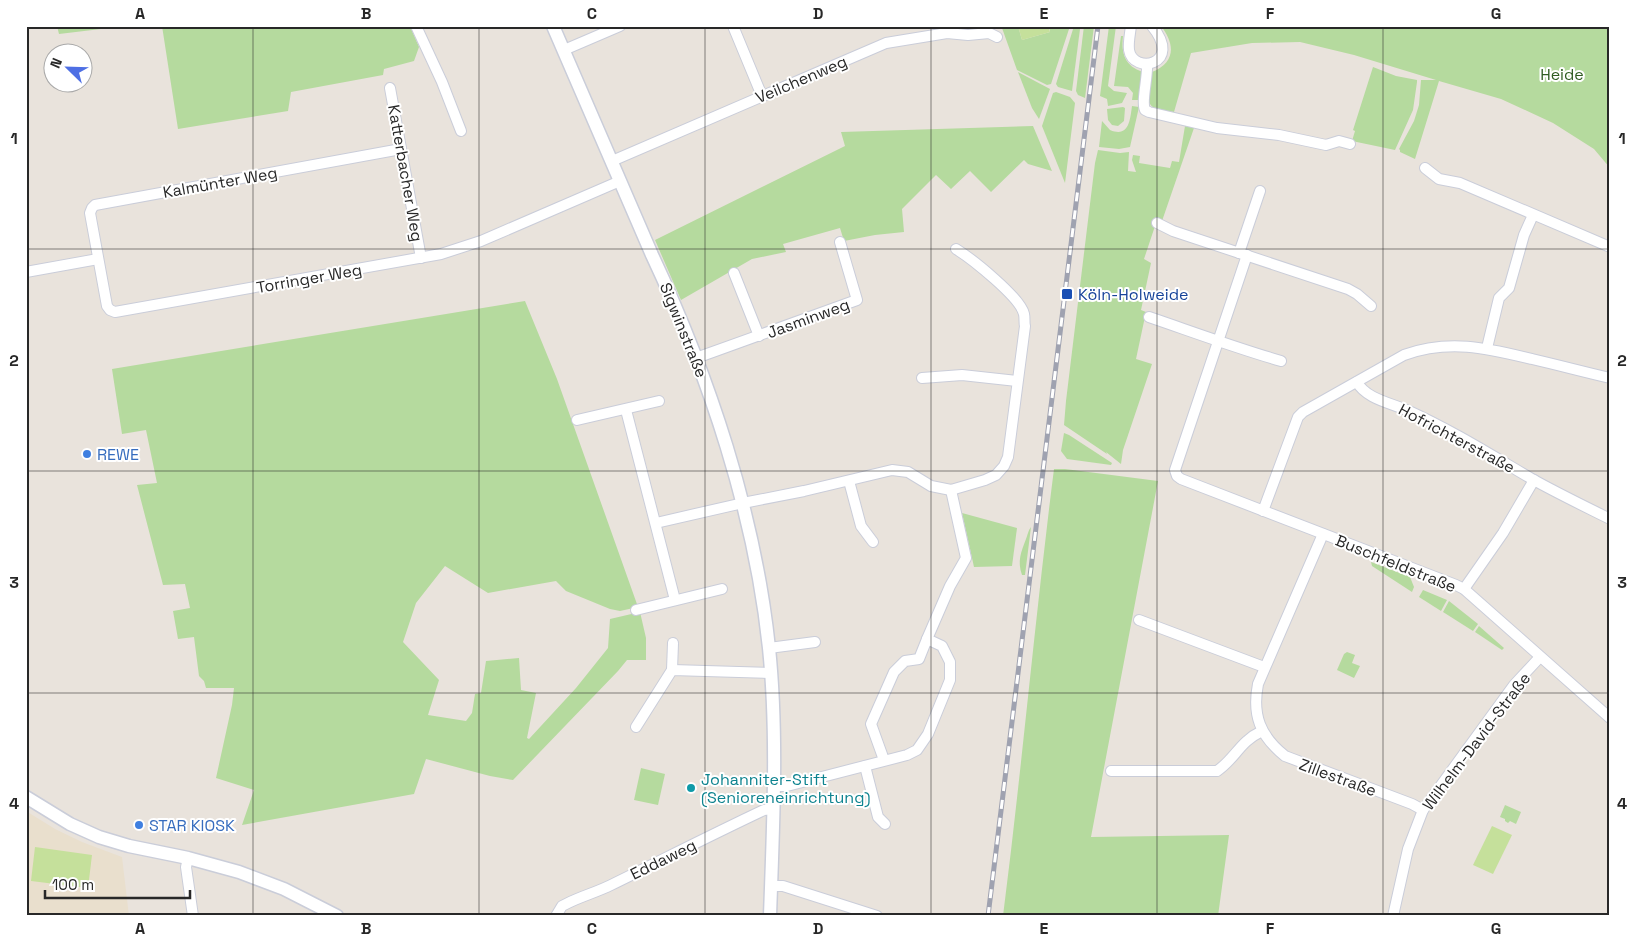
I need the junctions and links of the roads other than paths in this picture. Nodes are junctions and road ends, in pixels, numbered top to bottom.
1 (416, 26) edge
2 (553, 26) edge
3 (620, 26) edge
4 (733, 26) edge
5 (1131, 26) edge
6 (1152, 26) edge
7 (946, 30) edge
8 (997, 38) dead end
9 (564, 50) junction
10 (1147, 64) junction
11 (390, 88) dead end
12 (762, 96) junction
13 (461, 131) dead end
14 (1350, 144) dead end
15 (401, 149) junction
16 (612, 160) junction
17 (1425, 168) dead end
18 (620, 181) junction
19 (1260, 190) dead end
20 (1533, 215) junction
21 (1157, 223) dead end
22 (840, 242) dead end
23 (1610, 247) edge
24 (956, 249) dead end
25 (1243, 254) junction
26 (421, 258) junction
27 (98, 260) junction
28 (26, 272) edge
29 (734, 273) dead end
30 (1371, 306) dead end
31 (1149, 317) dead end
32 (759, 336) junction
33 (1219, 341) junction
34 (1487, 348) junction
35 (696, 358) junction
36 (1281, 360) dead end
37 (922, 378) dead end
38 (1610, 378) edge
39 (1018, 381) junction
40 (1356, 382) junction
41 (659, 401) dead end
42 (626, 410) junction
43 (577, 420) dead end
44 (1534, 480) junction
45 (848, 481) junction
46 (951, 490) junction
47 (743, 503) junction
48 (1263, 510) junction
49 (1610, 519) edge
50 (656, 523) junction
51 (1323, 534) junction
52 (873, 542) dead end
53 (722, 589) dead end
54 (1464, 589) junction
55 (675, 600) junction
56 (636, 610) dead end
57 (1139, 620) dead end
58 (927, 639) junction
59 (815, 642) dead end
60 (673, 643) dead end
61 (769, 648) junction
62 (1540, 657) junction
63 (1264, 668) junction
64 (672, 670) junction
65 (771, 673) junction
66 (1610, 718) edge
67 (636, 727) dead end
68 (1262, 731) junction
69 (884, 760) junction
70 (865, 766) junction
71 (1111, 771) dead end
72 (773, 786) junction
73 (26, 797) edge
74 (773, 809) junction
75 (1423, 810) junction
76 (885, 824) dead end
77 (188, 858) junction
78 (771, 886) junction
79 (193, 916) edge
80 (337, 916) edge
81 (556, 916) edge
82 (770, 916) edge
83 (877, 916) edge
84 (1393, 916) edge

1 - 13 street
2 - 9 street, Sigwinstraße
3 - 9 street
4 - 12 street
5 - 10 street
6 - 10 street
7 - 8 street, Veilchenweg
7 - 12 street, Veilchenweg
9 - 16 street, Sigwinstraße
10 - 14 street
11 - 15 street, Katterbacher Weg
12 - 16 street, Veilchenweg
15 - 26 street, Katterbacher Weg
15 - 27 street, Kalmünter Weg
16 - 18 street, Sigwinstraße
17 - 20 street
18 - 26 street, Torringer Weg
18 - 35 street, Sigwinstraße
19 - 25 street
20 - 23 street
20 - 34 street
21 - 25 street
22 - 32 street, Jasminweg
24 - 39 street
25 - 30 street
25 - 33 street
26 - 27 street, Torringer Weg
27 - 28 street
29 - 32 street, Jasminweg
31 - 33 street
32 - 35 street, Jasminweg
33 - 36 street
33 - 48 street, Buschfeldstraße
34 - 38 street
34 - 40 street
35 - 47 street, Sigwinstraße
37 - 39 street
39 - 46 street
40 - 44 street, Hofrichterstraße
40 - 48 street
41 - 42 street
42 - 43 street
42 - 50 street
44 - 49 street, Hofrichterstraße
44 - 54 street, Hofrichterstraße
45 - 46 street
45 - 47 street
45 - 52 street
46 - 58 street
47 - 50 street
47 - 61 street, Sigwinstraße
48 - 51 street, Buschfeldstraße
50 - 55 street
51 - 54 street, Buschfeldstraße
51 - 63 street, Zillestraße
53 - 55 street
54 - 62 street, Buschfeldstraße
55 - 56 street
57 - 63 street
58 - 69 street
58 - 69 street
59 - 61 street
60 - 64 street
61 - 65 street, Sigwinstraße
62 - 66 street, Buschfeldstraße
62 - 75 street, Wilhelm-David-Straße
63 - 68 street, Zillestraße
64 - 65 street
64 - 67 street
65 - 72 street, Sigwinstraße
68 - 71 street
68 - 75 street, Zillestraße
69 - 70 street
70 - 72 street
70 - 76 street
72 - 74 street, Sigwinstraße
73 - 77 street
74 - 78 street, Sigwinstraße
74 - 81 street, Eddaweg
75 - 84 street, Wilhelm-David-Straße
77 - 79 street
77 - 80 street
78 - 82 street, Sigwinstraße
78 - 83 street

